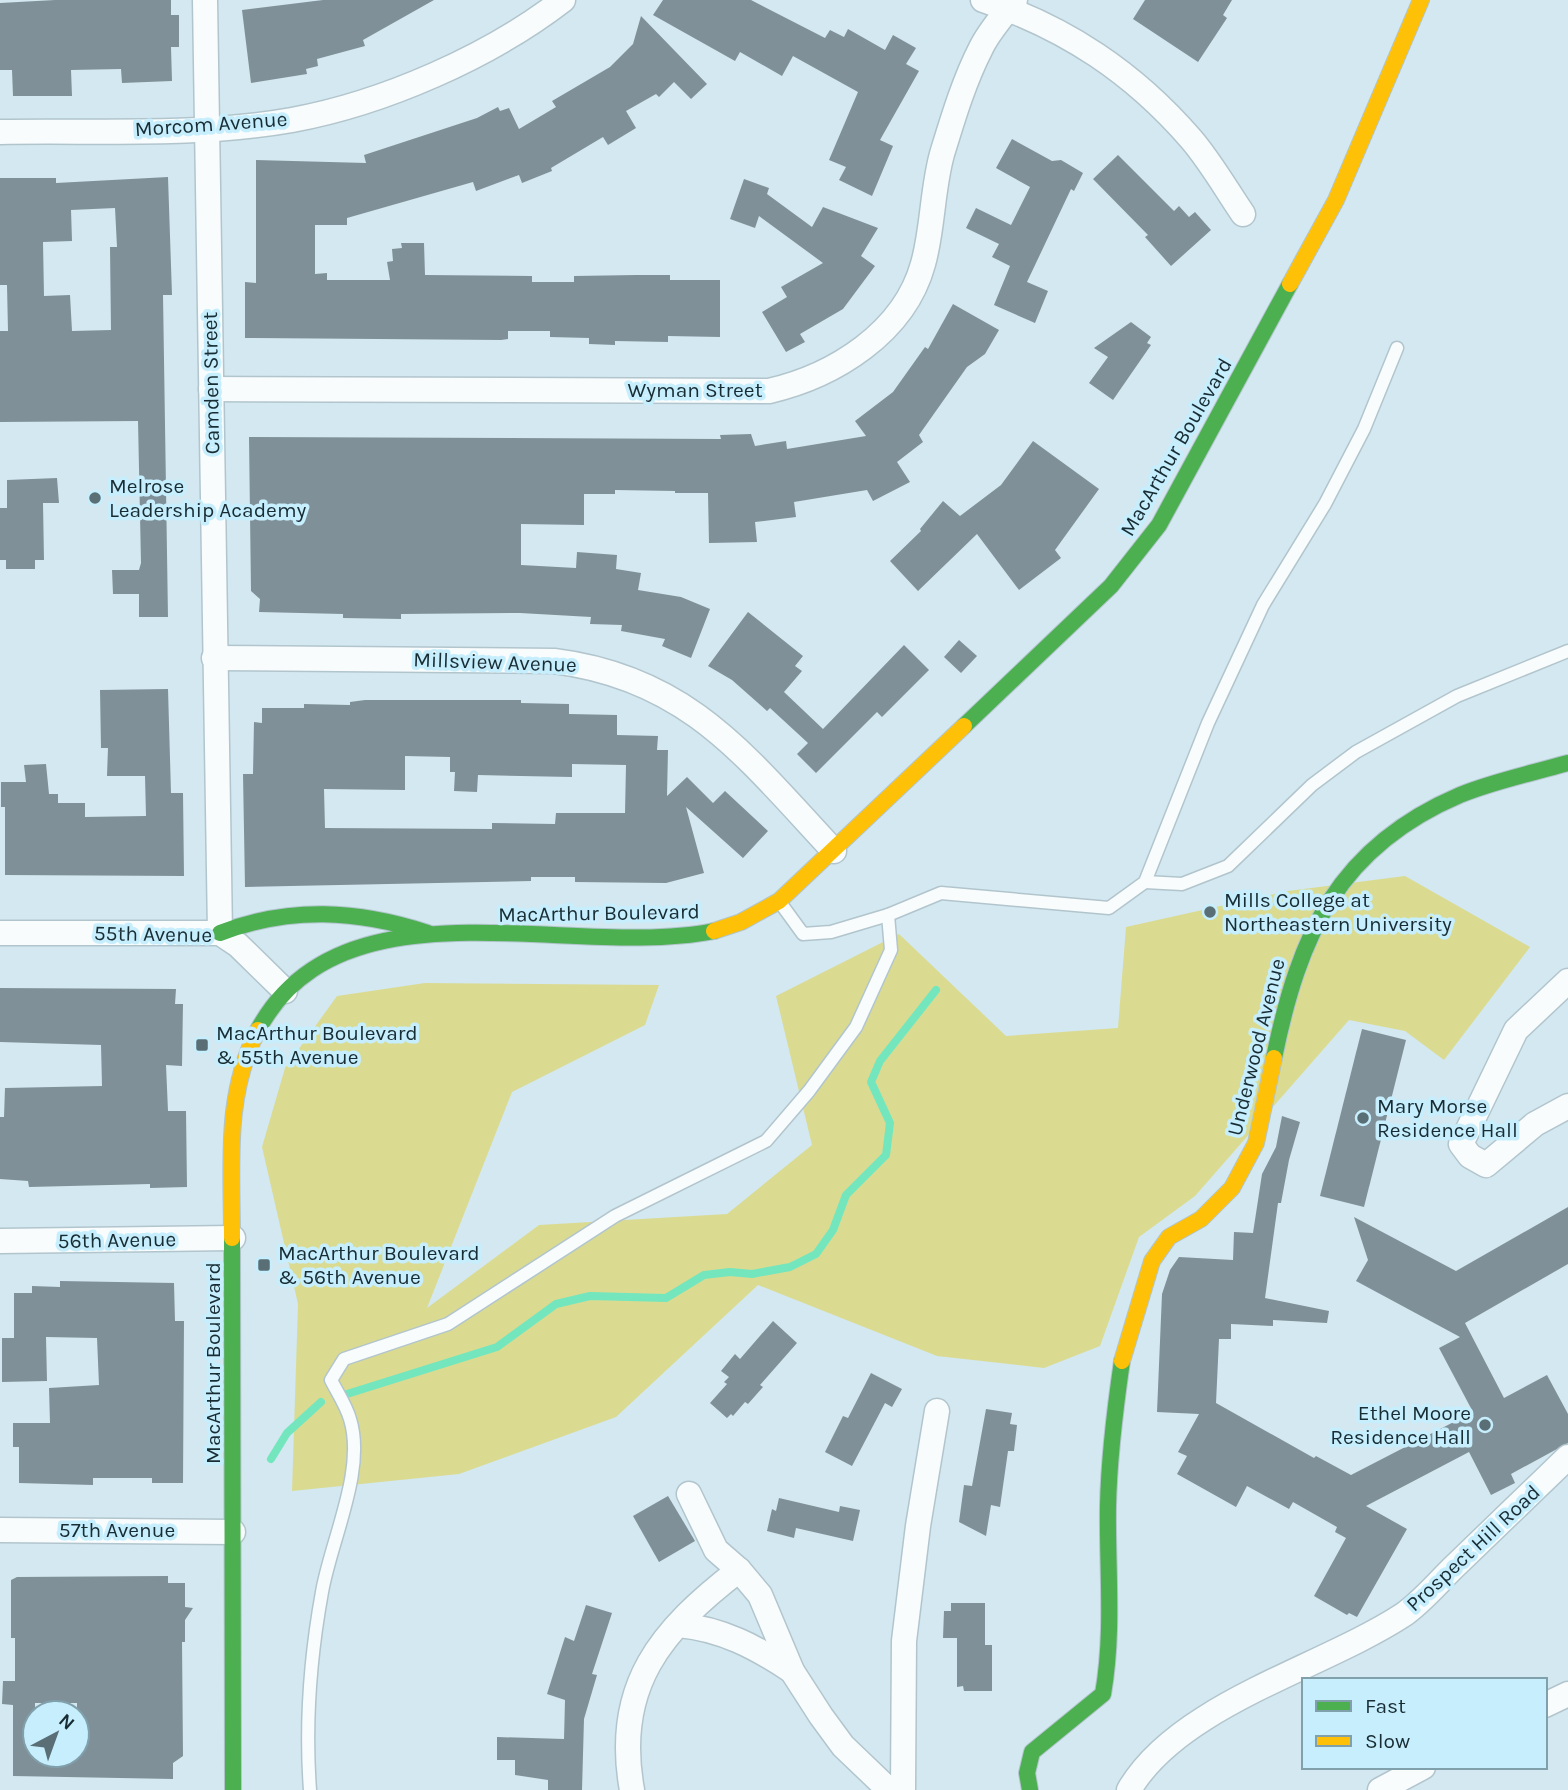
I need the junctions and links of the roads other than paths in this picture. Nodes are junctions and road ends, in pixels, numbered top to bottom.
1 (205, 0) edge
2 (563, 0) edge
3 (983, 0) edge
4 (1421, 0) edge
5 (1012, 4) edge
6 (206, 129) junction
7 (0, 132) edge
8 (1243, 214) dead end
9 (1398, 348) dead end
10 (211, 389) junction
11 (1568, 651) edge
12 (214, 658) junction
13 (1568, 763) edge
14 (834, 851) junction
15 (1145, 882) junction
16 (779, 901) junction
17 (888, 915) junction
18 (0, 933) edge
19 (220, 933) junction
20 (434, 936) junction
21 (1568, 981) edge
22 (285, 991) junction
23 (1568, 1106) edge
24 (233, 1238) junction
25 (0, 1241) edge
26 (937, 1411) dead end
27 (1568, 1457) edge
28 (690, 1494) dead end
29 (0, 1530) edge
30 (233, 1532) junction
31 (739, 1570) junction
32 (679, 1625) junction
33 (792, 1671) junction
34 (1568, 1694) edge
35 (1547, 1704) edge
36 (1419, 1769) edge
37 (888, 1789) edge
38 (233, 1790) edge
39 (310, 1790) edge
40 (632, 1790) edge
41 (1030, 1790) edge
42 (1129, 1790) edge
43 (1380, 1790) edge

1 - 6 street, Camden Street
2 - 6 street, Morcom Avenue
3 - 5 street
4 - 14 main road, MacArthur Boulevard
5 - 8 street
5 - 10 street, Wyman Street
6 - 7 street, Morcom Avenue
6 - 10 street, Camden Street
9 - 15 lane
10 - 12 street, Camden Street
11 - 15 lane
12 - 14 street, Millsview Avenue
12 - 19 street, Camden Street
13 - 41 main road, Underwood Avenue
14 - 16 main road, MacArthur Boulevard
15 - 17 lane
16 - 17 lane
16 - 20 main road, MacArthur Boulevard
17 - 39 lane
18 - 19 street, 55th Avenue
19 - 20 main road
19 - 22 street, 55th Avenue
20 - 22 main road, MacArthur Boulevard
21 - 23 street
22 - 24 main road, MacArthur Boulevard
24 - 25 street, 56th Avenue
24 - 30 main road, MacArthur Boulevard
26 - 37 street
27 - 42 street, Prospect Hill Road
28 - 31 street
29 - 30 street, 57th Avenue
30 - 38 main road, MacArthur Boulevard
31 - 32 street
31 - 33 street
32 - 33 street
32 - 40 street
33 - 37 street
34 - 35 street
36 - 43 street

